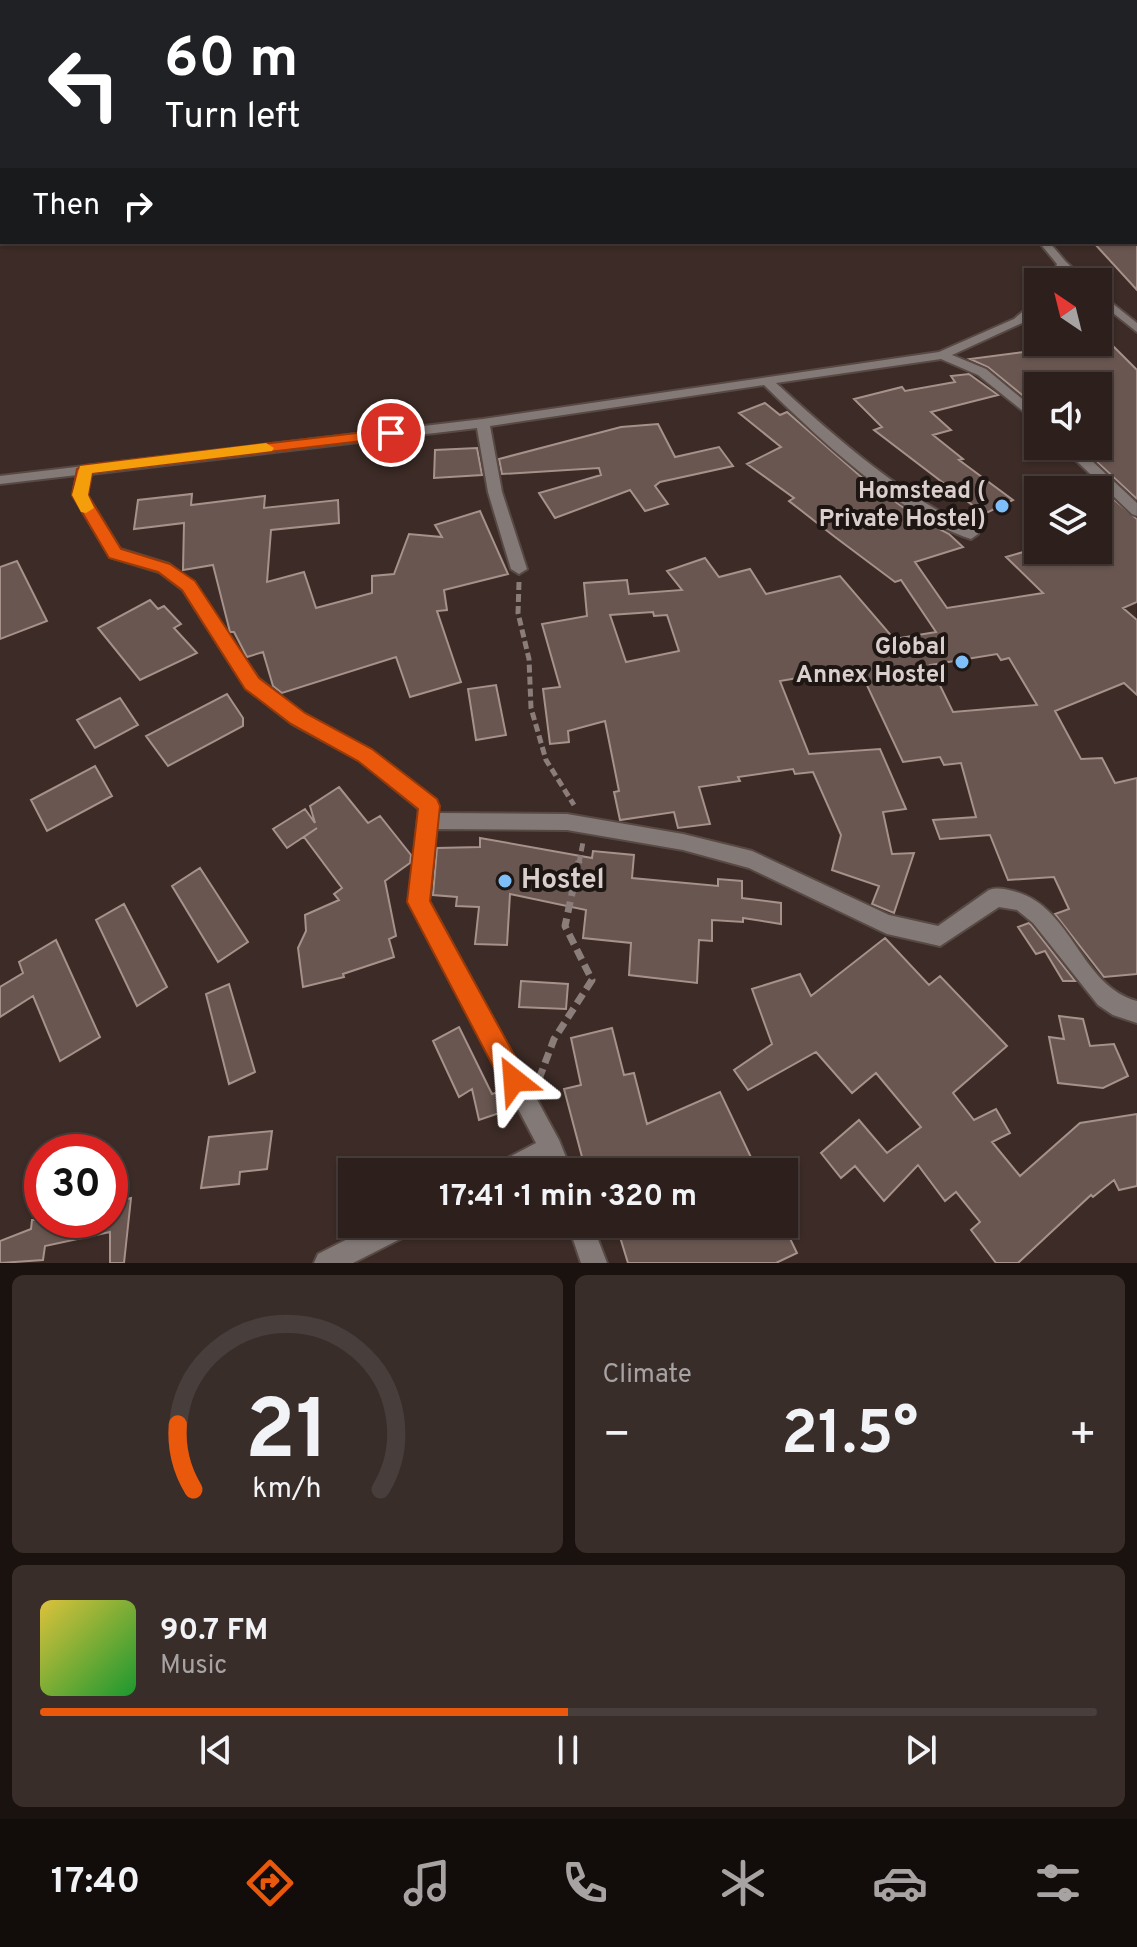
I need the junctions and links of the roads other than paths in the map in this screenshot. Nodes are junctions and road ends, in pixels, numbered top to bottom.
1 (1046, 244) edge
2 (1062, 264) junction
3 (1061, 268) edge
4 (1067, 268) edge
5 (1112, 307) edge
6 (1024, 315) edge
7 (1137, 329) edge
8 (942, 355) junction
9 (769, 383) junction
10 (1024, 407) edge
11 (483, 423) junction
12 (1083, 460) edge
13 (85, 469) junction
14 (0, 480) edge
15 (1137, 511) edge
16 (971, 534) dead end
17 (519, 569) dead end
18 (429, 821) junction
19 (1137, 1012) edge
20 (551, 1148) junction
21 (531, 1158) edge
22 (555, 1158) edge
23 (376, 1238) edge
24 (585, 1238) edge
25 (327, 1263) edge
26 (594, 1263) edge

1 - 2 street
2 - 3 street
2 - 4 street
5 - 7 street
6 - 8 street
8 - 9 street
8 - 10 street
9 - 11 street
9 - 16 street
11 - 13 street
11 - 17 street
12 - 15 street
13 - 14 street
13 - 18 street
18 - 19 street
18 - 20 street
20 - 21 street
20 - 22 street
23 - 25 street
24 - 26 street

